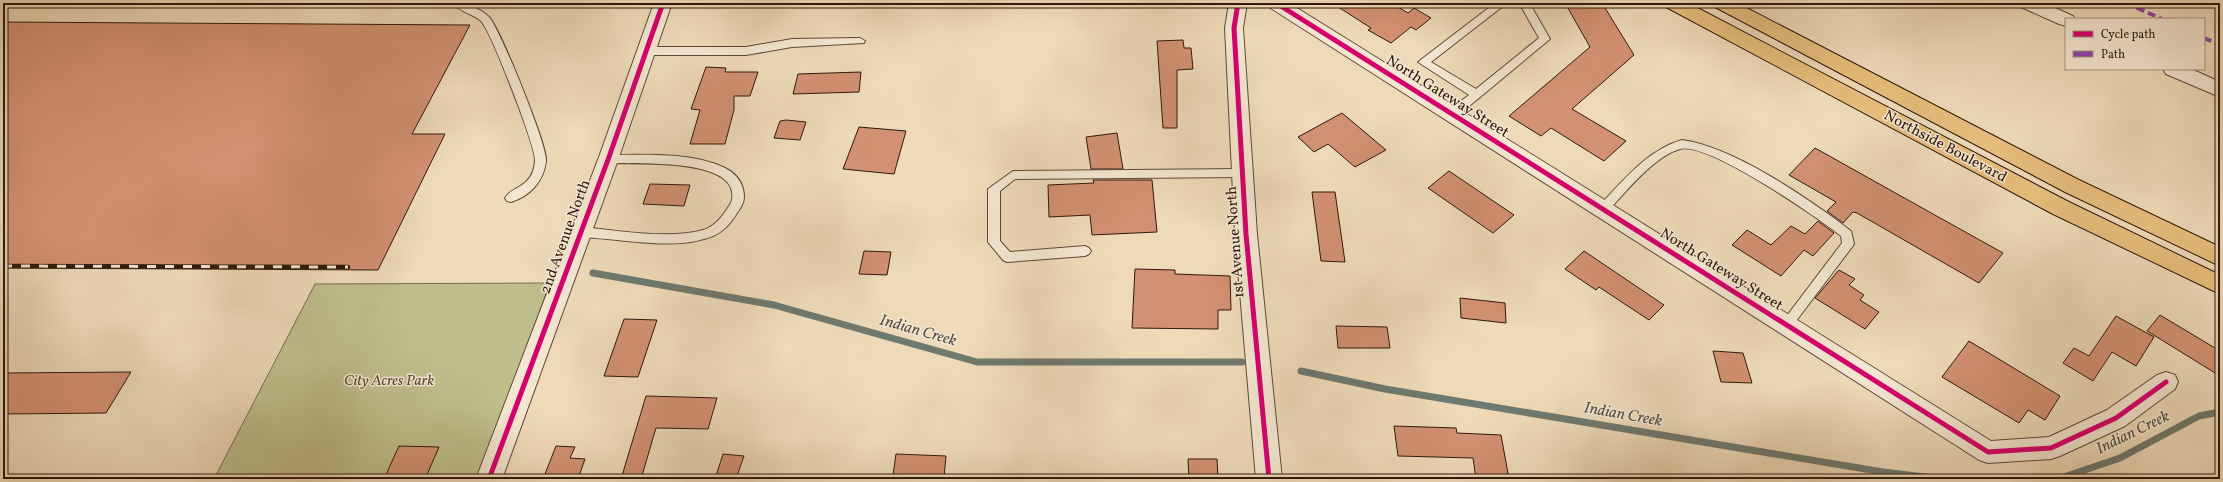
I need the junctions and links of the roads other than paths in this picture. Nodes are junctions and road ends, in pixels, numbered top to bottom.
1 (458, 3) edge
2 (663, 3) edge
3 (1238, 3) edge
4 (1276, 3) edge
5 (1502, 3) edge
6 (1520, 3) edge
7 (1672, 3) edge
8 (1722, 3) edge
9 (2028, 3) edge
10 (2065, 20) edge
11 (860, 41) dead end
12 (646, 51) junction
13 (2175, 70) edge
14 (2220, 90) edge
15 (1476, 94) junction
16 (1452, 114) junction
17 (608, 159) junction
18 (1242, 173) junction
19 (511, 198) dead end
20 (1603, 209) junction
21 (581, 232) junction
22 (1085, 250) dead end
23 (2220, 257) edge
24 (2220, 284) edge
25 (1786, 325) junction
26 (2166, 382) dead end
27 (489, 479) edge
28 (1269, 479) edge

1 - 19 lane
2 - 12 street, 2nd Avenue North
3 - 18 street, 1st Avenue North
4 - 16 street, North Gateway Street
5 - 15 lane
6 - 15 lane
7 - 24 main road, Northside Boulevard
8 - 23 main road, Northside Boulevard
9 - 10 street
11 - 12 lane
12 - 17 street, 2nd Avenue North
13 - 14 street
15 - 16 lane
16 - 20 street, North Gateway Street
17 - 21 street, 2nd Avenue North
17 - 21 lane
18 - 22 lane
18 - 28 street, 1st Avenue North
20 - 25 street, North Gateway Street
20 - 25 lane
21 - 27 street, 2nd Avenue North
25 - 26 street, North Gateway Street

